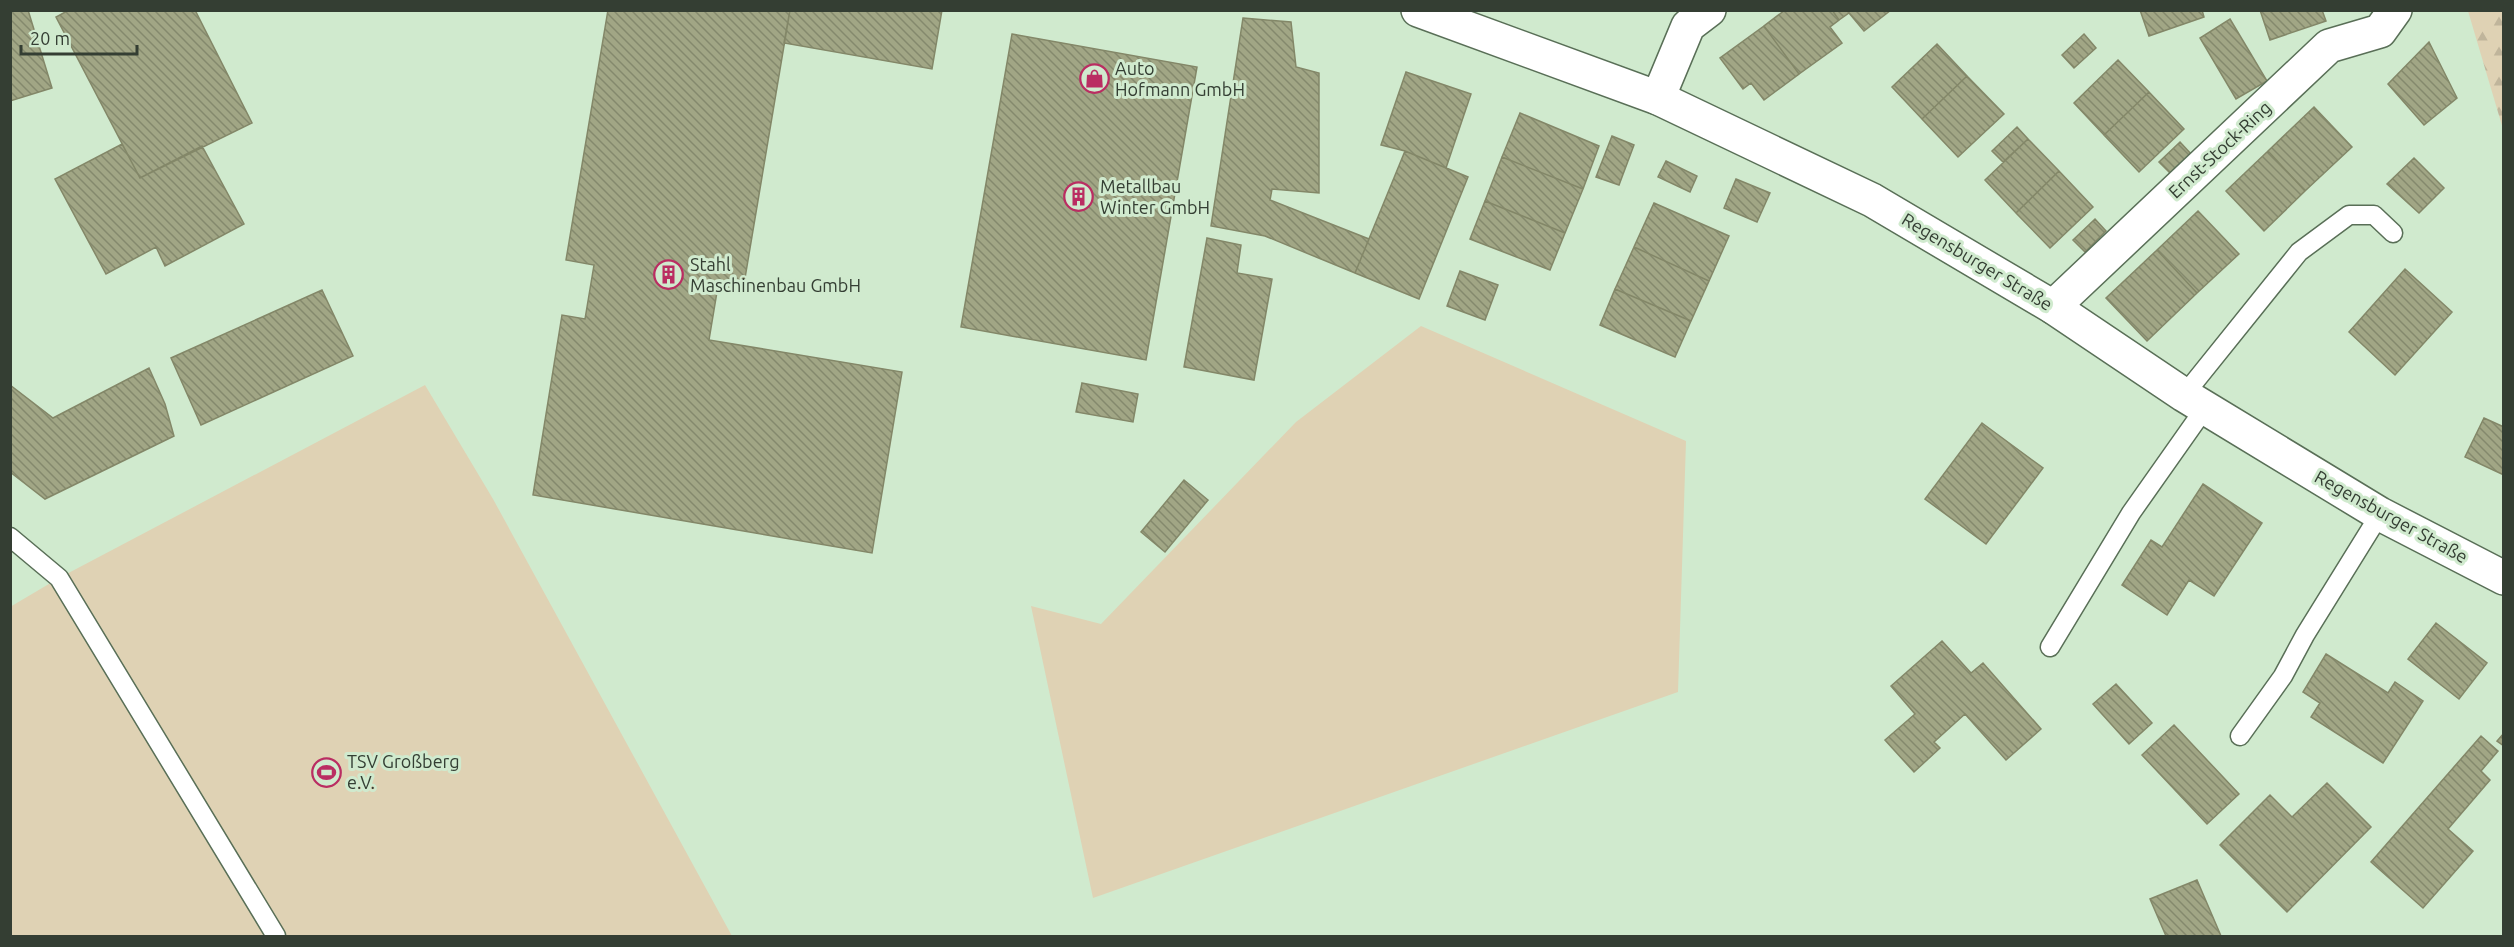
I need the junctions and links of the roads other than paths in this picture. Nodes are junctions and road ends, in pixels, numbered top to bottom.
1 (1418, 10) edge
2 (1709, 10) edge
3 (2395, 10) edge
4 (1658, 98) junction
5 (2393, 233) dead end
6 (2053, 307) junction
7 (2194, 402) junction
8 (2380, 514) junction
9 (10, 537) edge
10 (2504, 578) edge
11 (2050, 647) dead end
12 (2240, 736) dead end
13 (276, 936) edge

1 - 4 street, Regensburger Straße
2 - 4 street
3 - 6 street, Ernst-Stock-Ring
4 - 6 street, Regensburger Straße
5 - 7 lane
6 - 7 street, Regensburger Straße
7 - 8 street, Regensburger Straße
7 - 11 lane
8 - 10 street, Regensburger Straße
8 - 12 lane
9 - 13 lane

